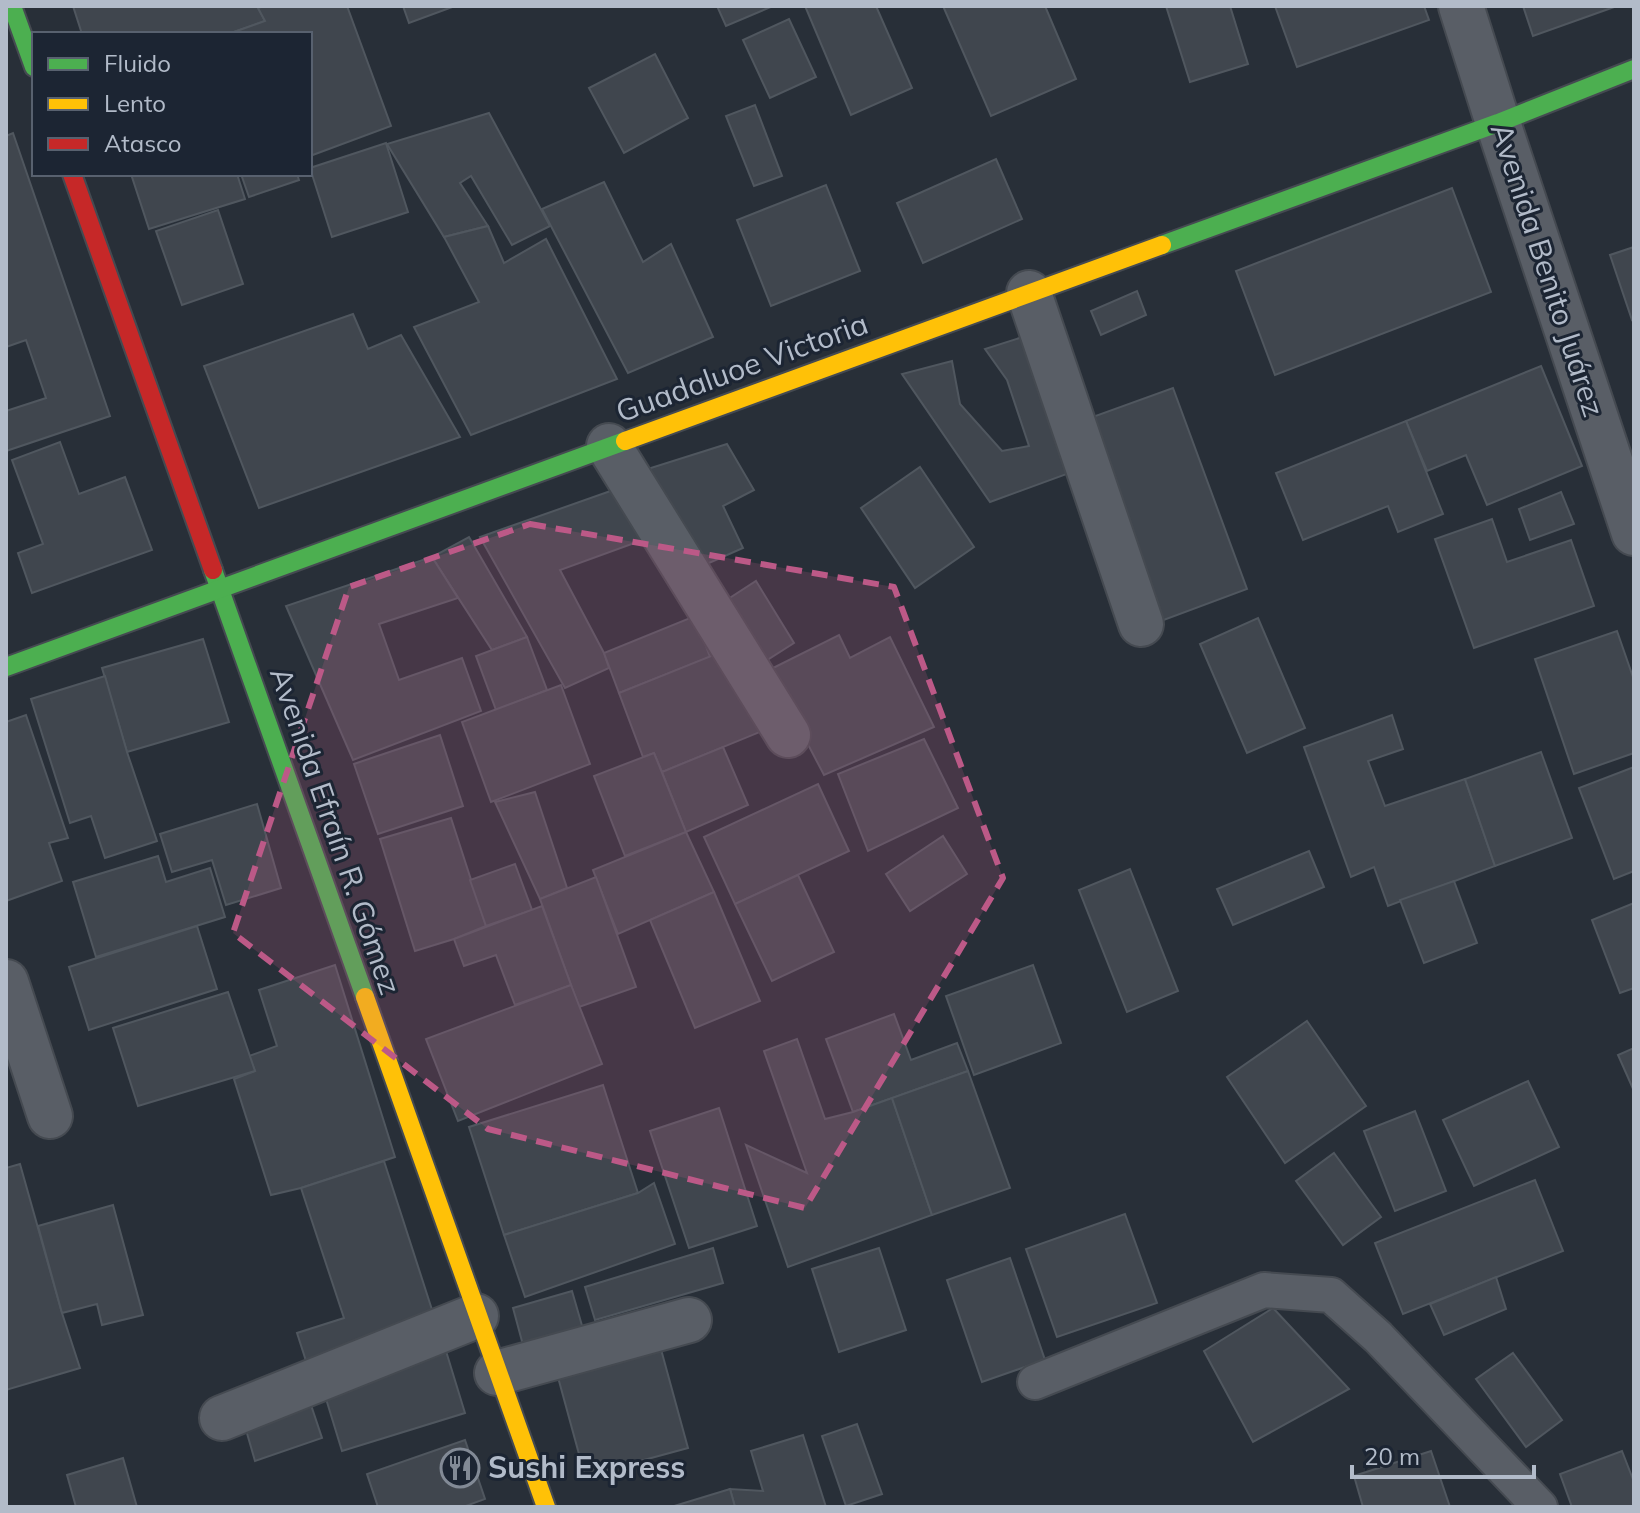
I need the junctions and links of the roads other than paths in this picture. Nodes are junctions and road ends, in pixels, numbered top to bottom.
1 (12, 6) edge
2 (1461, 6) edge
3 (32, 61) edge
4 (1634, 69) edge
5 (1498, 123) junction
6 (73, 176) edge
7 (1029, 293) junction
8 (609, 446) junction
9 (1634, 533) edge
10 (220, 588) junction
11 (1141, 624) dead end
12 (6, 667) edge
13 (788, 735) dead end
14 (6, 982) edge
15 (50, 1116) dead end
16 (476, 1316) junction
17 (689, 1320) dead end
18 (497, 1373) junction
19 (1035, 1382) dead end
20 (222, 1418) dead end
21 (546, 1507) edge
22 (1540, 1507) edge

1 - 3 street
2 - 5 street, Avenida Benito Juárez
4 - 5 street, Guadaluoe Victoria
5 - 7 street, Guadaluoe Victoria
5 - 9 street, Avenida Benito Juárez
6 - 10 street, Avenida Efraín R. Gómez
7 - 8 street, Guadaluoe Victoria
7 - 11 street
8 - 10 street, Guadaluoe Victoria
8 - 13 street
10 - 12 street, Guadaluoe Victoria
10 - 16 street, Avenida Efraín R. Gómez
14 - 15 street
16 - 18 street, Avenida Efraín R. Gómez
16 - 20 street
17 - 18 street
18 - 21 street, Avenida Efraín R. Gómez
19 - 22 lane

